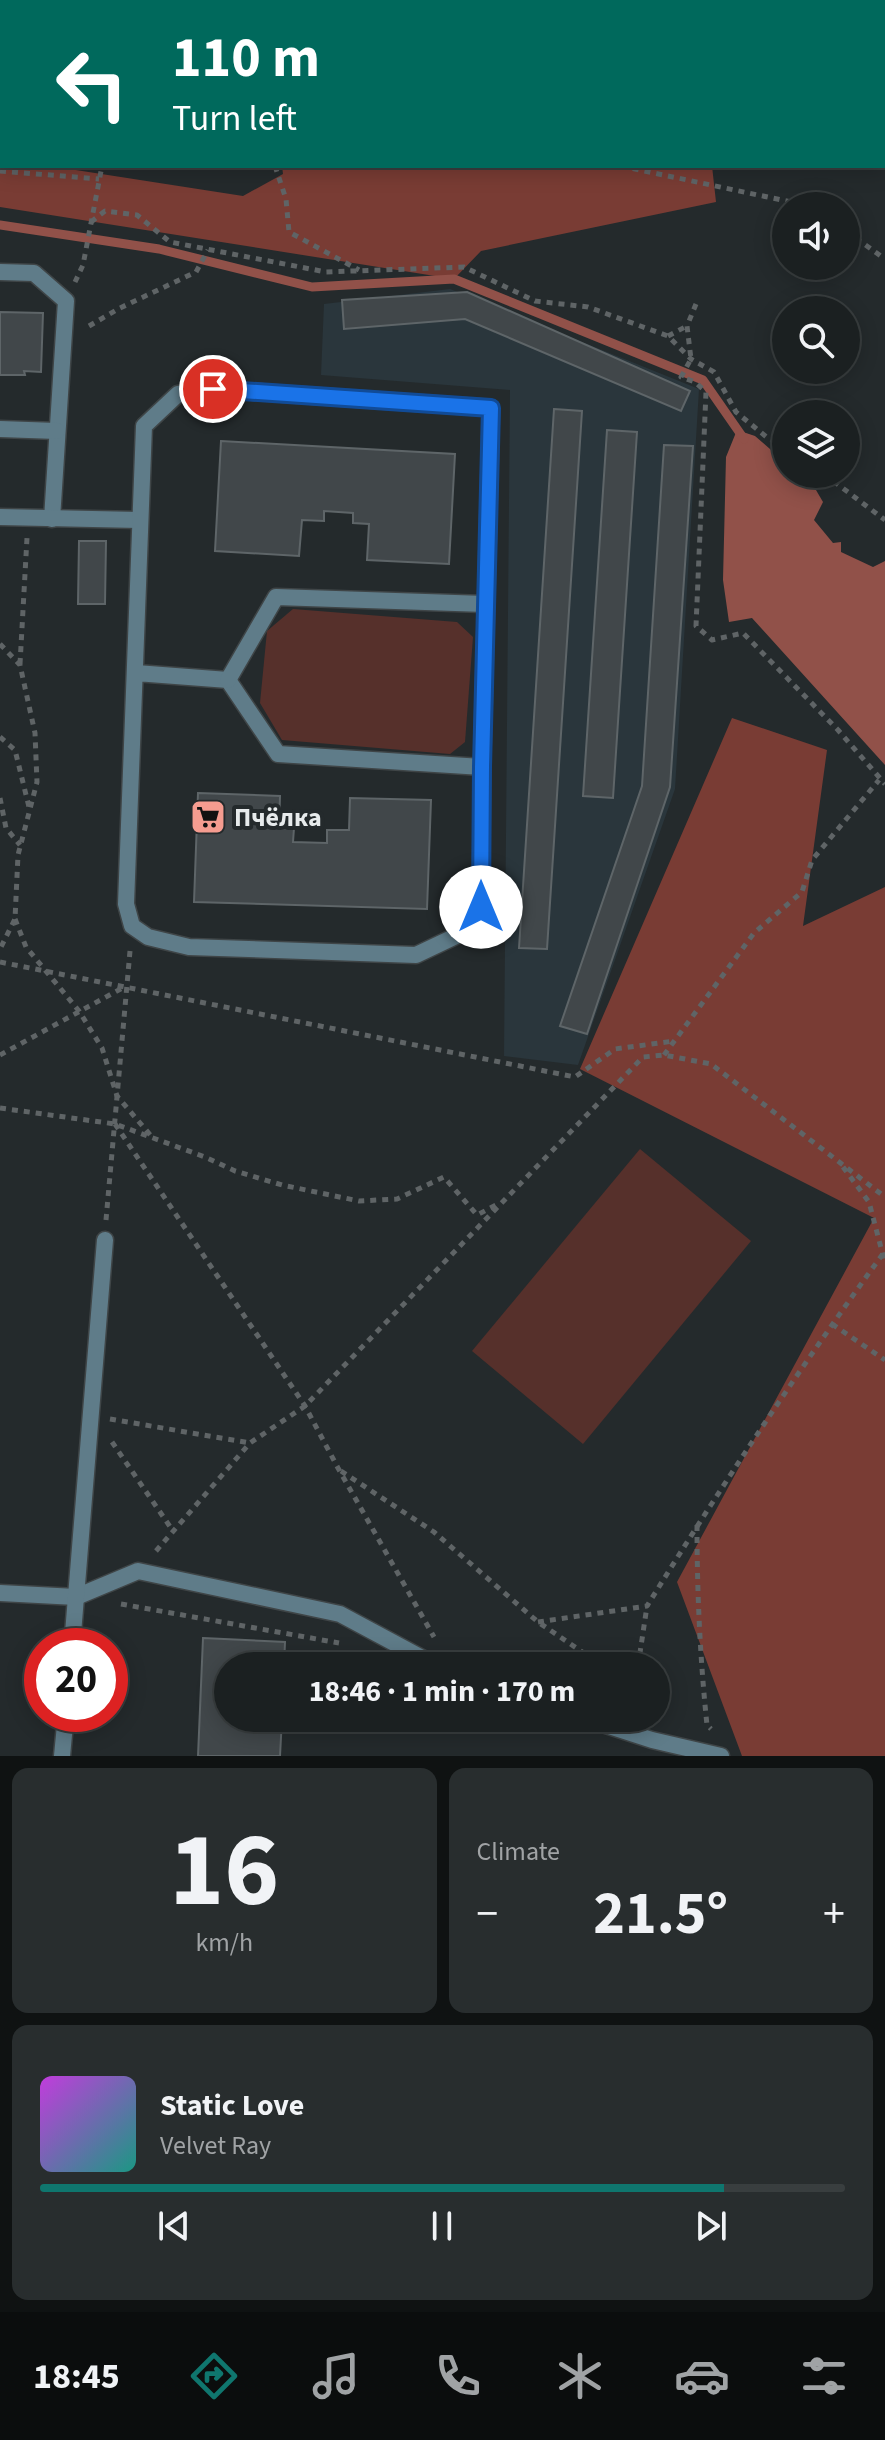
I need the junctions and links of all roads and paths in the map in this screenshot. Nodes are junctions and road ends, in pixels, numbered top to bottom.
1 (102, 168) edge
2 (276, 168) edge
3 (630, 168) edge
4 (0, 171) edge
5 (99, 179) junction
6 (772, 198) edge
7 (91, 222) junction
8 (860, 241) edge
9 (208, 249) junction
10 (885, 259) edge
11 (83, 265) dead end
12 (361, 271) junction
13 (0, 272) edge
14 (696, 304) dead end
15 (687, 326) junction
16 (668, 336) junction
17 (63, 340) junction
18 (691, 359) junction
19 (0, 429) edge
20 (57, 431) junction
21 (772, 440) edge
22 (843, 488) edge
23 (0, 517) edge
24 (52, 519) junction
25 (139, 520) junction
26 (885, 520) edge
27 (28, 528) dead end
28 (485, 604) junction
29 (0, 644) edge
30 (20, 665) junction
31 (136, 673) junction
32 (228, 680) junction
33 (0, 737) edge
34 (482, 767) junction
35 (882, 782) edge
36 (0, 798) edge
37 (30, 812) junction
38 (20, 846) junction
39 (15, 919) junction
40 (132, 926) junction
41 (0, 949) edge
42 (0, 962) edge
43 (46, 971) junction
44 (127, 986) junction
45 (79, 1011) junction
46 (674, 1041) junction
47 (0, 1055) edge
48 (664, 1055) junction
49 (117, 1096) junction
50 (0, 1108) edge
51 (115, 1124) junction
52 (152, 1138) junction
53 (838, 1162) junction
54 (885, 1197) edge
55 (503, 1202) junction
56 (105, 1240) joint
57 (884, 1253) edge
58 (885, 1263) edge
59 (832, 1324) junction
60 (885, 1360) edge
61 (305, 1406) junction
62 (91, 1412) junction
63 (250, 1443) junction
64 (338, 1468) junction
65 (697, 1524) junction
66 (173, 1531) junction
67 (138, 1571) junction
68 (0, 1593) edge
69 (76, 1597) junction
70 (647, 1606) junction
71 (538, 1622) junction
72 (73, 1628) edge
73 (324, 1639) dead end
74 (435, 1640) dead end
75 (411, 1652) edge
76 (582, 1652) edge
77 (640, 1652) edge
78 (64, 1732) edge
79 (627, 1732) edge
80 (715, 1735) dead end
81 (62, 1756) edge
82 (721, 1756) edge

1 - 5 path
2 - 12 path
3 - 6 path
4 - 5 path
5 - 7 path
7 - 9 path
7 - 11 path
8 - 10 path
9 - 12 path
9 - 17 path
12 - 16 path
13 - 17 lane
14 - 15 path
15 - 16 path
15 - 18 path
16 - 18 path
17 - 20 lane
18 - 21 path
18 - 35 path
19 - 20 lane
20 - 24 lane
22 - 26 path
23 - 24 lane
24 - 25 lane
25 - 28 lane
25 - 31 lane
27 - 30 path
28 - 32 lane
28 - 34 lane
29 - 30 path
30 - 37 path
31 - 32 lane
31 - 40 lane
32 - 34 lane
33 - 37 path
34 - 40 lane
35 - 46 path
36 - 38 path
37 - 38 path
38 - 39 path
39 - 41 path
39 - 43 path
40 - 44 path
42 - 43 path
43 - 44 path
43 - 45 path
44 - 45 path
44 - 46 path
44 - 49 path
45 - 47 path
45 - 49 path
46 - 48 path
48 - 53 path
48 - 55 path
49 - 51 path
49 - 52 path
50 - 51 path
51 - 52 path
51 - 56 path
51 - 61 path
52 - 55 path
53 - 54 path
53 - 57 path
55 - 61 path
56 - 62 lane
57 - 58 path
57 - 59 path
59 - 60 path
59 - 65 path
61 - 63 path
61 - 64 path
62 - 63 path
62 - 66 path
62 - 69 lane
63 - 66 path
64 - 71 path
64 - 74 path
65 - 70 path
65 - 80 path
66 - 67 path
67 - 69 lane
67 - 75 lane
68 - 69 lane
69 - 72 lane
69 - 73 path
70 - 71 path
70 - 77 path
71 - 76 path
78 - 81 lane
79 - 82 lane

